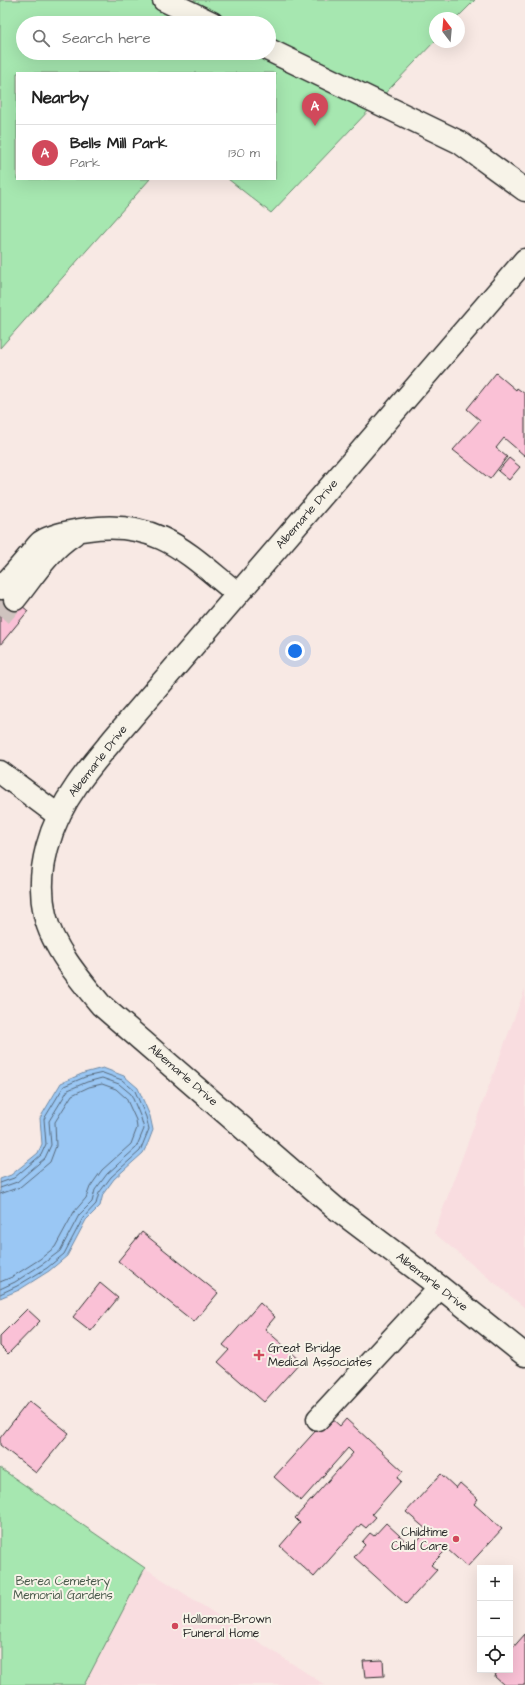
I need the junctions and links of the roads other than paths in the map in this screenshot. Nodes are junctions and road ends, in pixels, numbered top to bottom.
1 (164, 0) edge
2 (197, 16) edge
3 (276, 53) edge
4 (525, 190) edge
5 (525, 260) edge
6 (84, 529) junction
7 (40, 543) junction
8 (0, 566) edge
9 (238, 594) junction
10 (0, 772) edge
11 (59, 816) junction
12 (440, 1287) junction
13 (525, 1355) edge
14 (318, 1419) dead end

1 - 2 street
3 - 4 street
5 - 9 street, Albemarle Drive
6 - 7 street
6 - 7 street
6 - 9 street
7 - 8 street
9 - 11 street, Albemarle Drive
10 - 11 street
11 - 12 street, Albemarle Drive
12 - 13 street, Albemarle Drive
12 - 14 street

